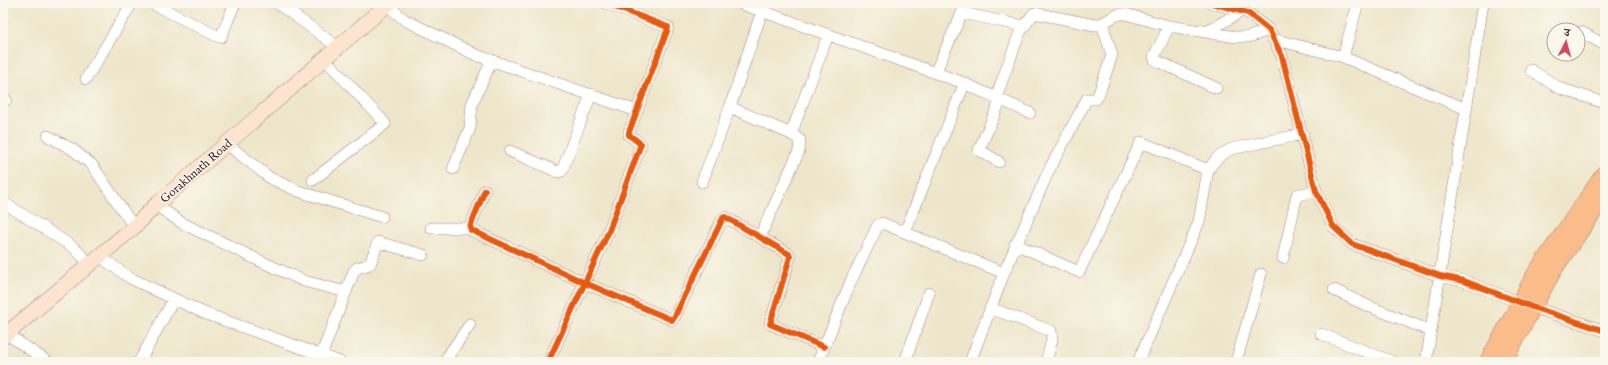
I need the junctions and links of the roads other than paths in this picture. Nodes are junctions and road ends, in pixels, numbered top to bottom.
1 (132, 3) edge
2 (151, 3) edge
3 (235, 3) edge
4 (277, 3) edge
5 (605, 3) edge
6 (739, 3) edge
7 (1212, 3) edge
8 (1358, 3) edge
9 (1482, 3) edge
10 (388, 4) edge
11 (762, 11) junction
12 (1242, 11) junction
13 (1102, 23) junction
14 (1024, 26) junction
15 (1169, 26) junction
16 (1206, 32) junction
17 (828, 35) junction
18 (1271, 35) junction
19 (1586, 35) edge
20 (1605, 45) edge
21 (338, 47) junction
22 (1343, 57) junction
23 (325, 59) junction
24 (492, 60) junction
25 (1531, 70) dead end
26 (935, 73) junction
27 (86, 79) dead end
28 (961, 82) junction
29 (1216, 88) dead end
30 (591, 94) junction
31 (999, 98) junction
32 (1605, 103) edge
33 (730, 107) junction
34 (1466, 109) junction
35 (637, 111) junction
36 (1030, 113) dead end
37 (792, 134) junction
38 (1303, 134) junction
39 (48, 136) dead end
40 (227, 144) junction
41 (510, 151) dead end
42 (999, 162) dead end
43 (453, 169) dead end
44 (1208, 170) junction
45 (1605, 174) edge
46 (313, 180) dead end
47 (702, 182) dead end
48 (485, 190) dead end
49 (1316, 191) junction
50 (1604, 200) edge
51 (3, 202) edge
52 (156, 205) junction
53 (382, 217) dead end
54 (134, 227) junction
55 (431, 228) dead end
56 (470, 228) junction
57 (905, 232) junction
58 (760, 237) junction
59 (1015, 244) junction
60 (423, 255) dead end
61 (1284, 258) dead end
62 (94, 259) junction
63 (1004, 273) junction
64 (1261, 274) dead end
65 (1440, 276) junction
66 (585, 283) junction
67 (1334, 290) dead end
68 (346, 292) junction
69 (929, 293) dead end
70 (174, 299) junction
71 (1526, 305) junction
72 (990, 308) junction
73 (470, 324) dead end
74 (1431, 331) junction
75 (1605, 331) edge
76 (1321, 334) dead end
77 (5, 335) edge
78 (824, 347) junction
79 (320, 359) edge
80 (1140, 361) edge
81 (48, 362) edge
82 (140, 362) edge
83 (340, 362) edge
84 (444, 362) edge
85 (548, 362) edge
86 (818, 362) edge
87 (905, 362) edge
88 (970, 362) edge
89 (1046, 362) edge
90 (1236, 362) edge
91 (1392, 362) edge
92 (1426, 362) edge
93 (1488, 362) edge
94 (1503, 362) edge

1 - 27 street
2 - 3 street
4 - 21 street
5 - 35 street
6 - 11 street
7 - 12 street
8 - 22 street
9 - 34 street
10 - 21 main road, Gorakhnath Road
10 - 24 street
11 - 17 street
11 - 33 street
12 - 16 street
12 - 18 street
13 - 14 street
13 - 15 street
13 - 59 street
14 - 26 street
14 - 31 street
15 - 16 street
15 - 29 street
16 - 18 street
17 - 26 street
17 - 37 street
18 - 22 street
18 - 38 street
19 - 20 street
21 - 23 main road, Gorakhnath Road
22 - 34 street
23 - 40 main road, Gorakhnath Road
23 - 46 street
24 - 30 street
24 - 43 street
25 - 32 street
26 - 28 street
28 - 31 street
28 - 57 street
30 - 35 street
30 - 41 street
31 - 36 street
31 - 42 street
33 - 37 street
33 - 47 street
34 - 65 street
35 - 66 street
37 - 58 street
38 - 44 street
38 - 49 street
39 - 54 street
40 - 52 main road, Gorakhnath Road
40 - 53 street
44 - 59 street
44 - 80 street
45 - 71 main road
48 - 56 street
49 - 61 street
49 - 65 street
50 - 71 main road
51 - 62 street
52 - 54 main road, Gorakhnath Road
52 - 68 street
54 - 62 main road, Gorakhnath Road
55 - 56 street
56 - 66 street
57 - 63 street
57 - 78 street
58 - 66 street
58 - 78 street
59 - 63 street
60 - 68 street
62 - 70 street
62 - 77 main road, Gorakhnath Road
63 - 72 street
64 - 90 street
65 - 71 street
65 - 74 street
66 - 85 street
67 - 74 street
68 - 79 street
69 - 87 street
70 - 79 street
70 - 82 street
71 - 75 street
71 - 93 main road
71 - 94 main road
72 - 88 street
72 - 89 street
73 - 84 street
74 - 92 street
76 - 91 street
77 - 81 street
78 - 86 street
79 - 83 street

